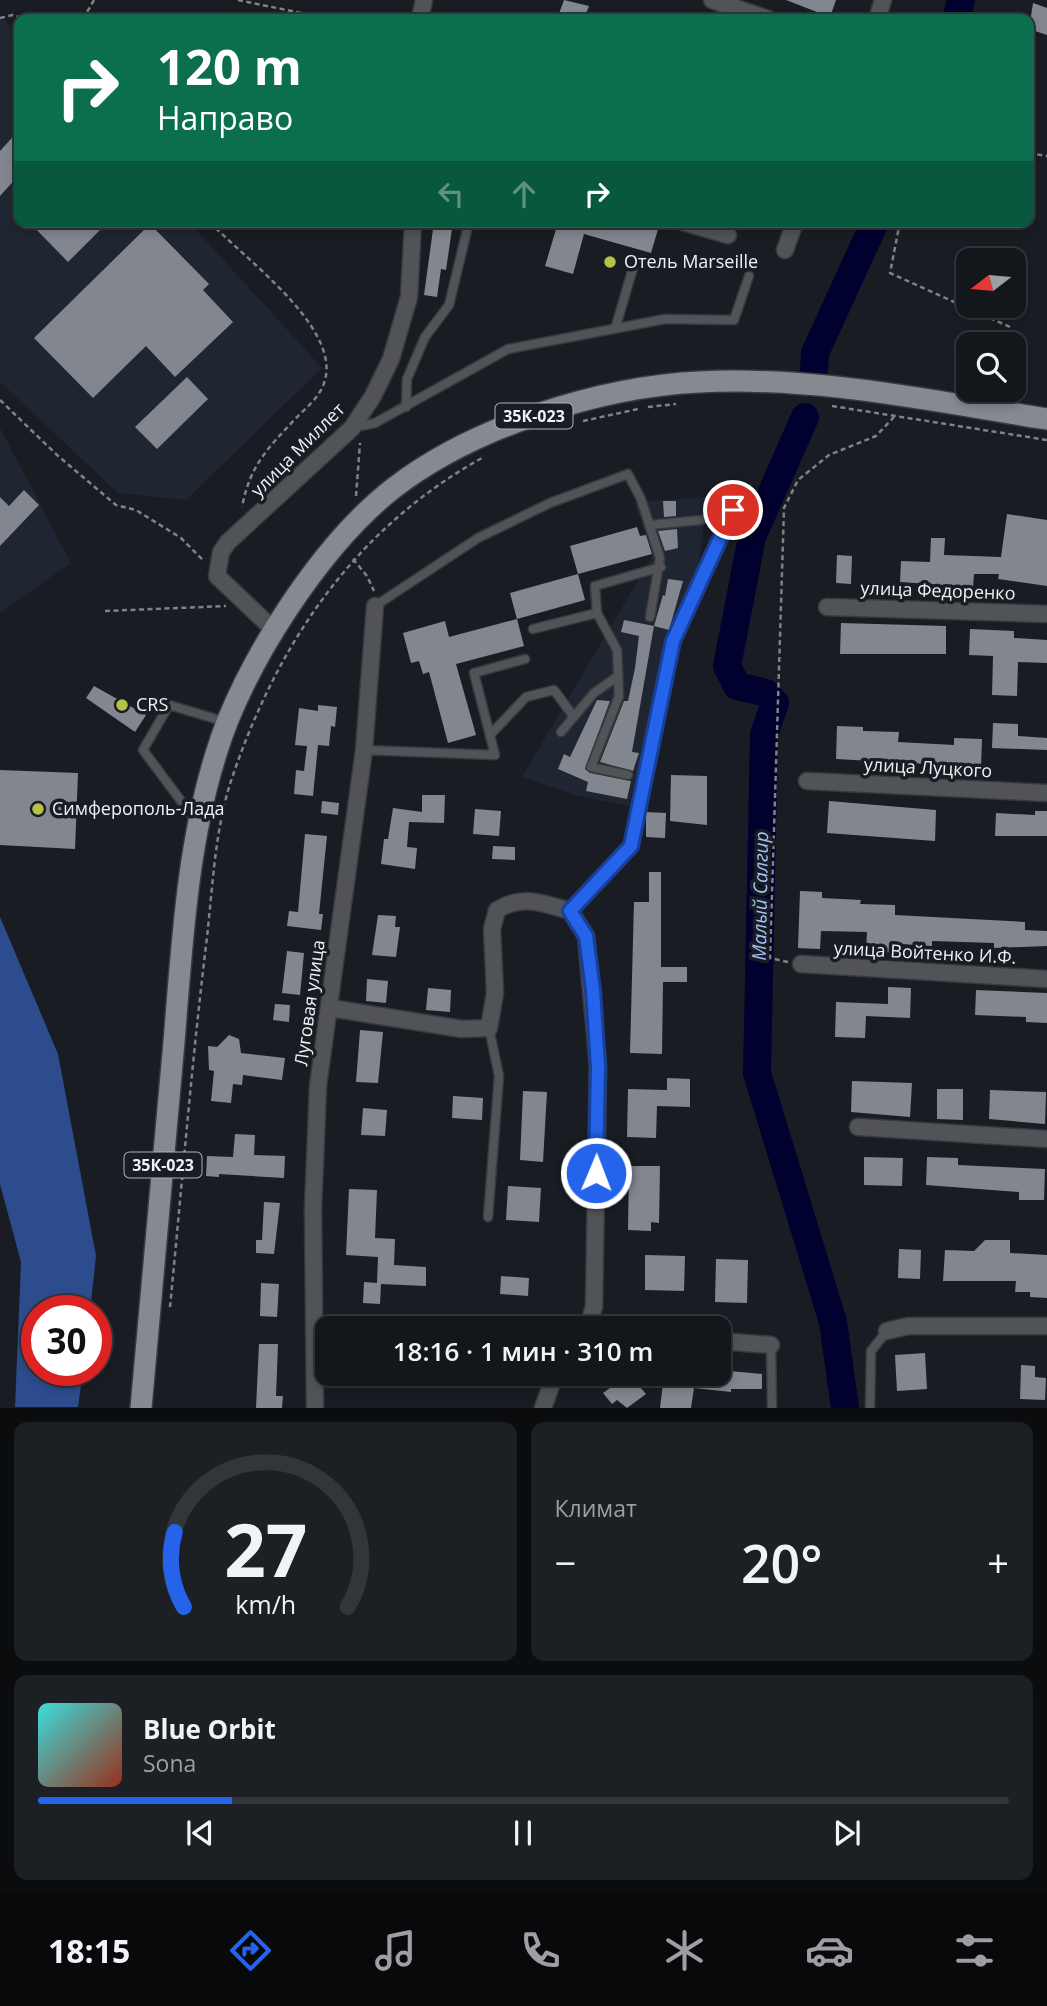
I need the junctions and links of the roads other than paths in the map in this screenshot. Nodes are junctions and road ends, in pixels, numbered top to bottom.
1 (712, 0) edge
2 (753, 14) edge
3 (413, 228) edge
4 (468, 228) edge
5 (704, 228) edge
6 (793, 228) edge
7 (728, 235) dead end
8 (785, 250) dead end
9 (633, 268) dead end
10 (749, 276) dead end
11 (616, 326) junction
12 (407, 407) junction
13 (1047, 419) edge
14 (357, 427) junction
15 (650, 525) junction
16 (661, 567) junction
17 (375, 606) joint
18 (827, 607) dead end
19 (597, 613) junction
20 (1047, 614) edge
21 (650, 617) dead end
22 (533, 629) dead end
23 (274, 630) junction
24 (525, 659) dead end
25 (618, 676) junction
26 (574, 717) junction
27 (226, 722) junction
28 (561, 733) dead end
29 (490, 734) junction
30 (364, 750) junction
31 (628, 775) dead end
32 (807, 781) dead end
33 (1047, 793) edge
34 (199, 825) junction
35 (570, 911) junction
36 (801, 964) road end
37 (1047, 979) edge
38 (330, 1009) junction
39 (489, 1028) junction
40 (858, 1127) dead end
41 (1047, 1139) edge
42 (488, 1217) dead end
43 (591, 1316) edge
44 (1047, 1326) edge
45 (887, 1331) joint
46 (731, 1342) edge
47 (771, 1345) joint
48 (551, 1386) edge
49 (141, 1408) edge
50 (315, 1408) edge
51 (543, 1408) edge
52 (772, 1408) edge
53 (870, 1408) edge

1 - 2 street
3 - 14 street, улица Миллет
4 - 12 lane
5 - 7 street
6 - 8 street
9 - 11 lane
10 - 11 lane
11 - 12 lane
12 - 14 lane
13 - 23 main road, 35К-023
14 - 23 street, улица Миллет
15 - 16 lane
15 - 17 lane
15 - 35 lane
16 - 19 lane
16 - 21 lane
17 - 30 street, Луговая улица
18 - 20 street, улица Федоренко
19 - 22 lane
19 - 25 lane
23 - 27 main road, 35К-023
24 - 29 lane
25 - 26 lane
25 - 31 lane
26 - 28 lane
26 - 29 lane
27 - 34 main road, 35К-023
27 - 34 lane
29 - 30 lane
30 - 38 street, Луговая улица
32 - 33 street, улица Луцкого
34 - 49 main road, 35К-023
35 - 39 street
35 - 43 street
36 - 37 street, улица Войтенко И.Ф.
38 - 39 street
38 - 50 street, Луговая улица
39 - 42 lane
40 - 41 street
44 - 45 street
45 - 53 lane
46 - 47 street
47 - 52 lane
48 - 51 street

